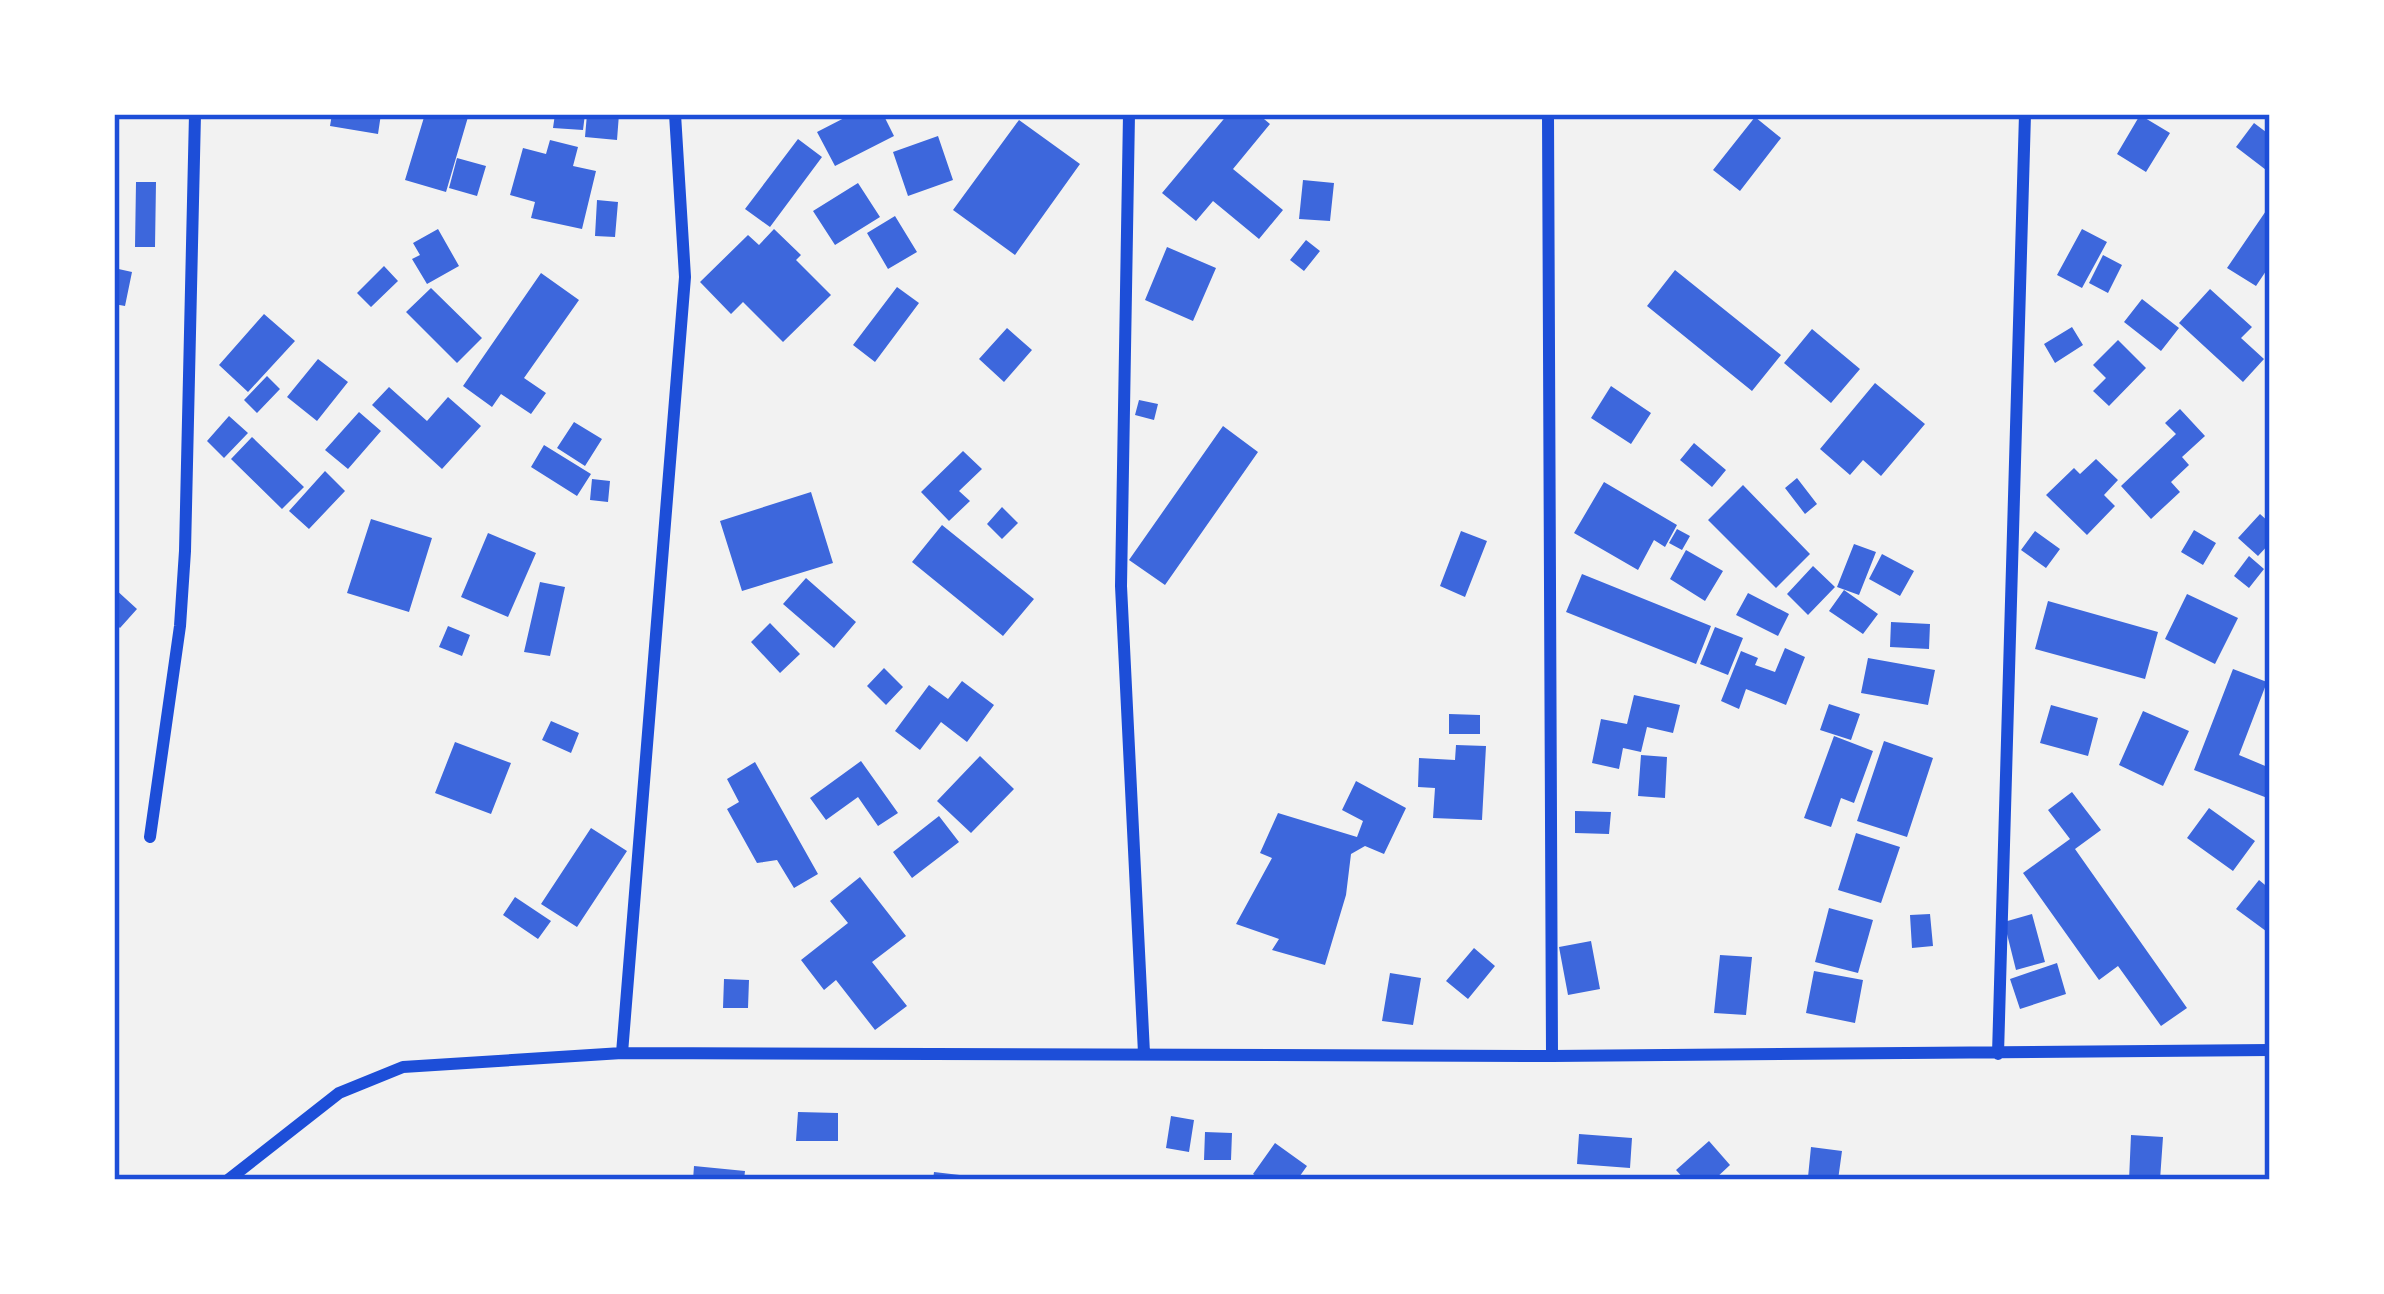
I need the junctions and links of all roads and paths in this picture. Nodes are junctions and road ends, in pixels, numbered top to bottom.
1 (195, 114) edge
2 (675, 114) edge
3 (1129, 114) edge
4 (1548, 114) edge
5 (2025, 114) edge
6 (150, 837) dead end
7 (2270, 1051) edge
8 (1144, 1053) junction
9 (622, 1054) junction
10 (1998, 1054) junction
11 (1552, 1056) junction
12 (228, 1180) edge

1 - 6 street
2 - 9 street
3 - 8 street
4 - 11 street
5 - 10 street
7 - 10 street
8 - 9 street
8 - 11 street
9 - 12 street
10 - 11 street

